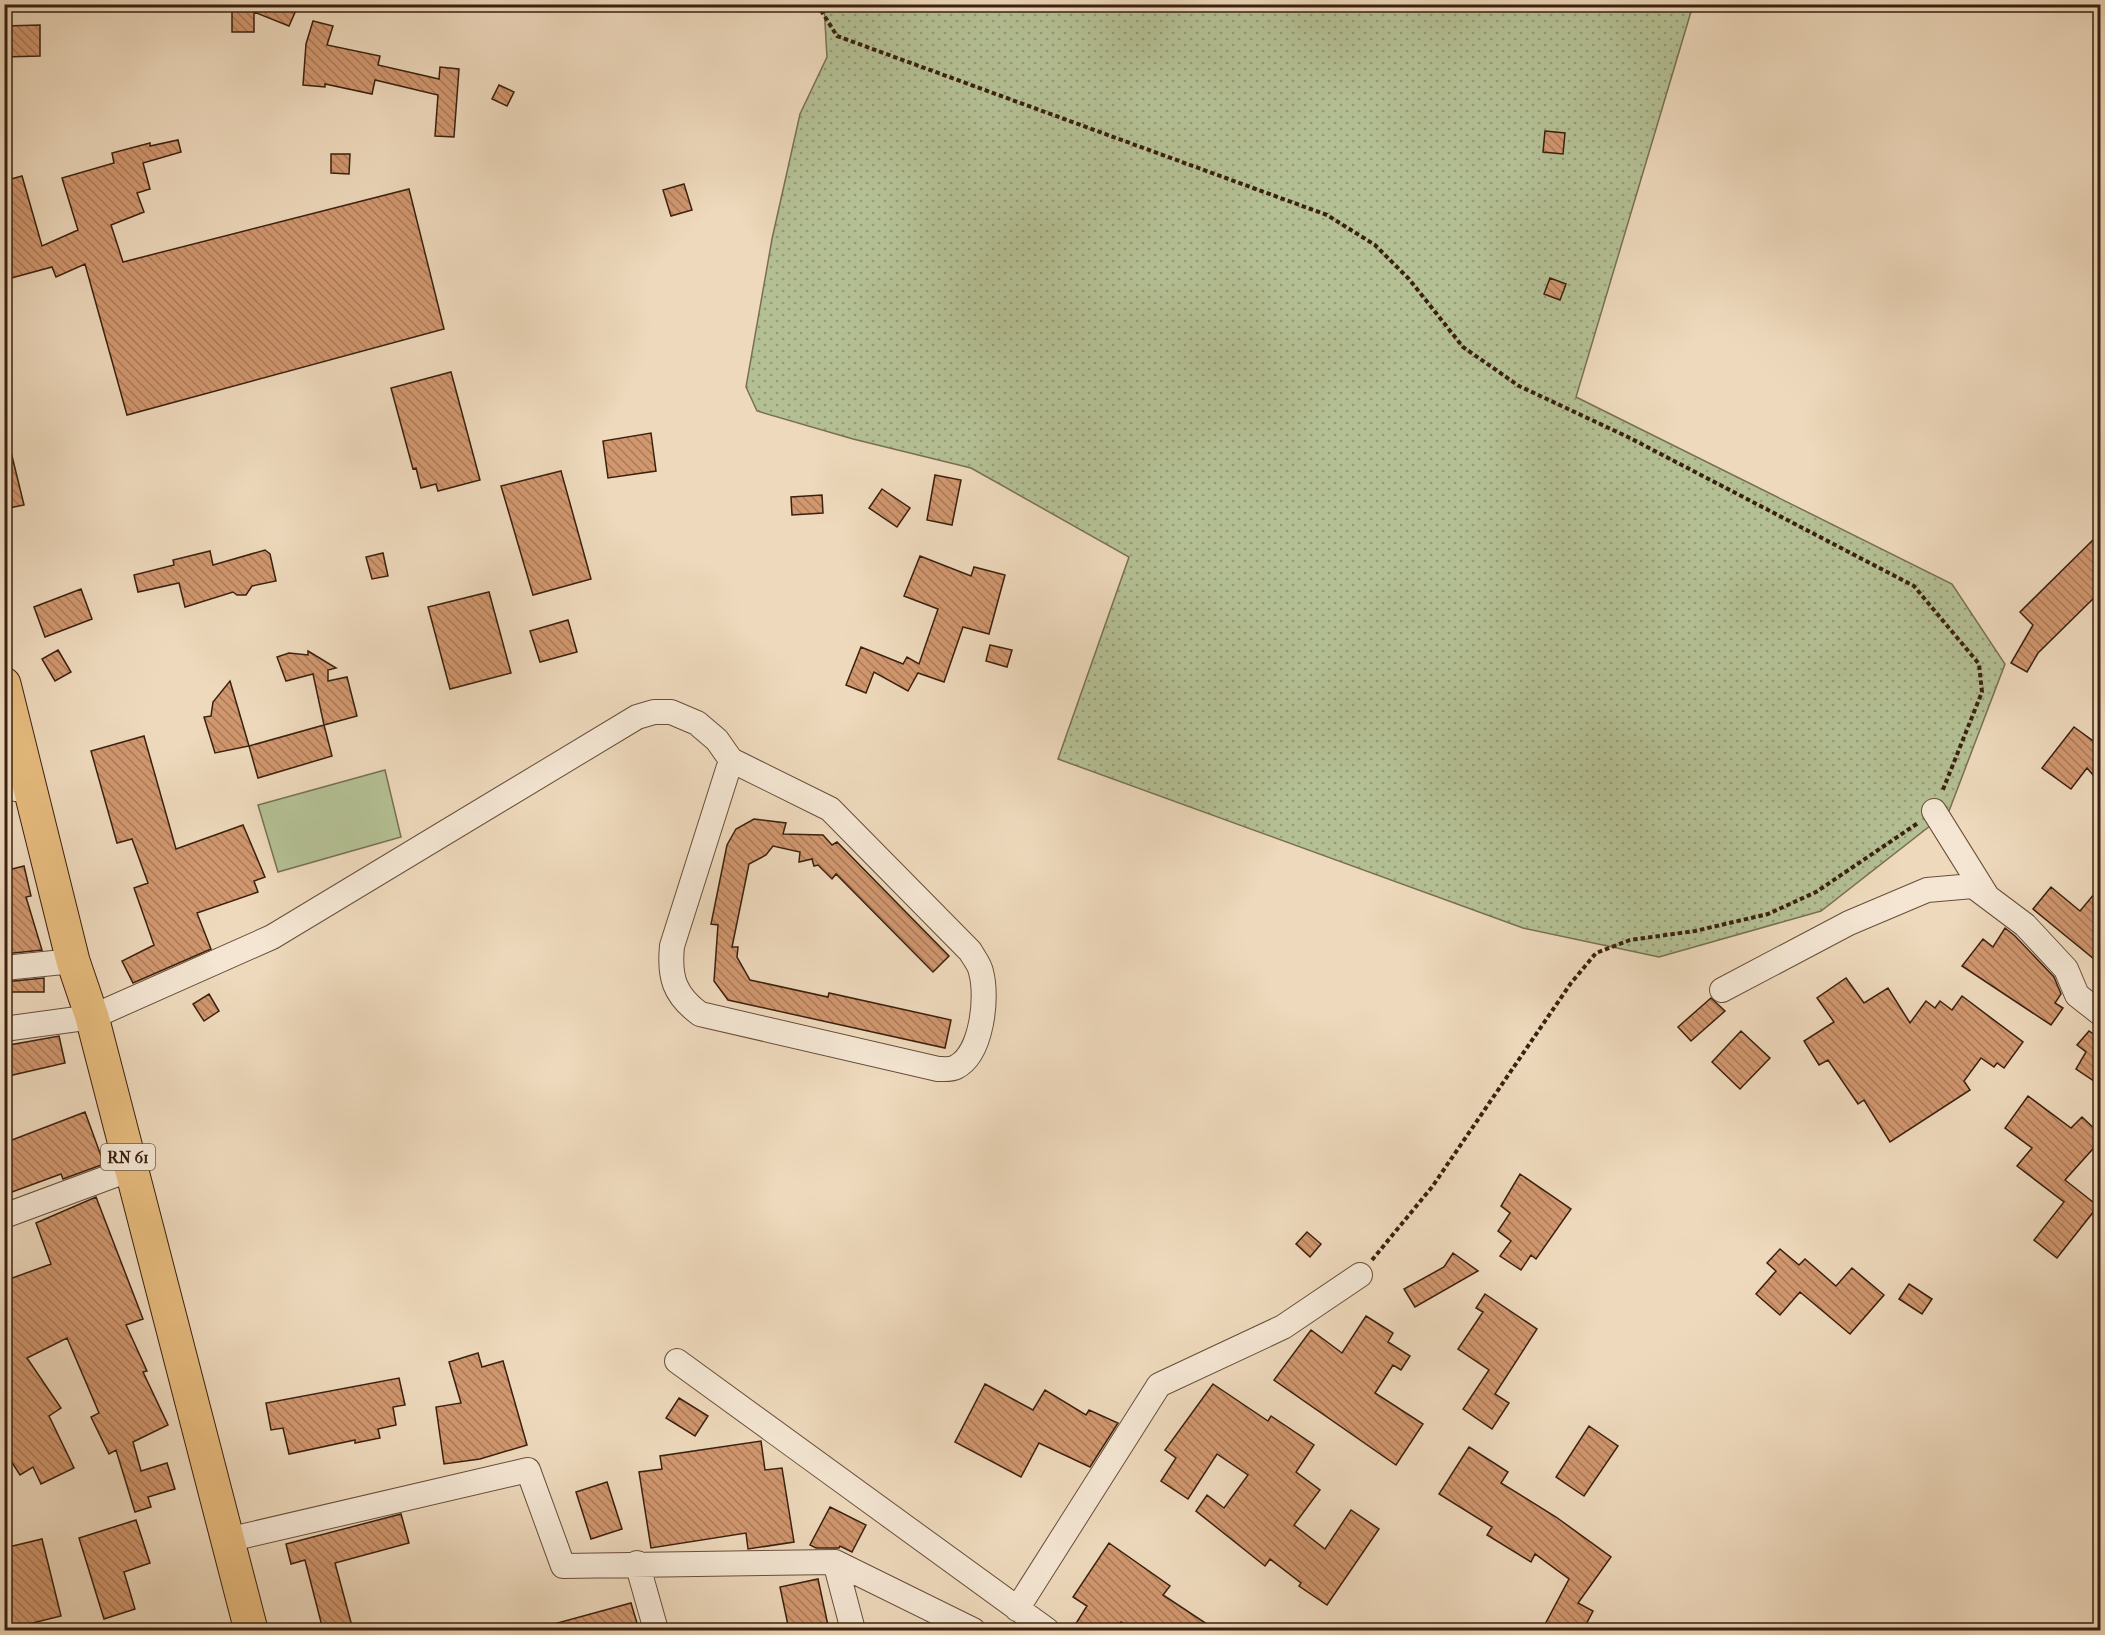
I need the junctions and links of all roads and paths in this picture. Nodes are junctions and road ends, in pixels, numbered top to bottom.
1 (817, 4) edge
2 (4, 684) edge
3 (731, 760) junction
4 (19, 789) edge
5 (1934, 811) junction
6 (1987, 896) junction
7 (73, 961) junction
8 (4, 968) edge
9 (1722, 990) dead end
10 (2100, 1013) edge
11 (92, 1017) junction
12 (4, 1029) edge
13 (130, 1169) junction
14 (4, 1216) edge
15 (1360, 1275) joint
16 (677, 1361) dead end
17 (227, 1540) junction
18 (835, 1562) junction
19 (637, 1563) junction
20 (1017, 1609) junction
21 (251, 1630) edge
22 (656, 1630) edge
23 (853, 1630) edge
24 (973, 1630) edge
25 (1047, 1630) edge

1 - 5 path
2 - 4 main road, RN 61
3 - 3 street
3 - 11 street
4 - 7 main road, RN 61
5 - 6 street
5 - 15 path
6 - 9 street
6 - 10 street
7 - 8 street
7 - 11 main road, RN 61
11 - 12 street
11 - 13 main road, RN 61
13 - 14 street
13 - 17 main road, RN 61
15 - 20 street
16 - 20 street
17 - 19 street
17 - 21 main road, RN 61
18 - 19 street
18 - 23 street
18 - 24 street
19 - 22 street
20 - 25 street

